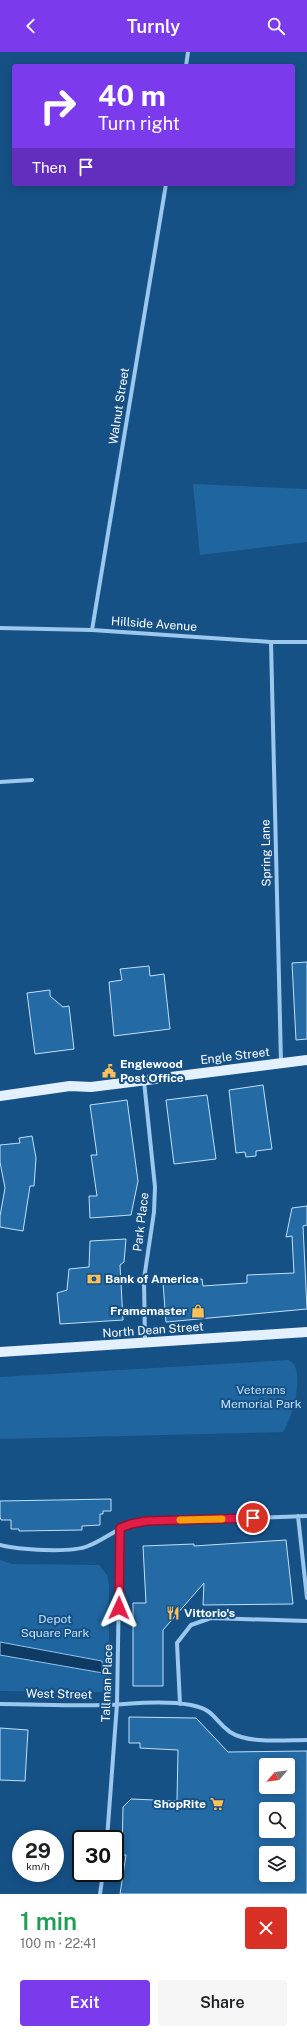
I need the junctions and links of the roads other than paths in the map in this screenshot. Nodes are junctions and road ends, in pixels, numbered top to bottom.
1 (188, 52) edge
2 (186, 64) edge
3 (166, 186) edge
4 (0, 628) edge
5 (92, 630) junction
6 (271, 642) junction
7 (307, 642) edge
8 (32, 780) dead end
9 (0, 782) edge
10 (307, 1060) edge
11 (281, 1063) junction
12 (144, 1080) junction
13 (0, 1096) edge
14 (307, 1332) edge
15 (145, 1344) junction
16 (0, 1352) edge
17 (298, 1516) junction
18 (307, 1516) edge
19 (120, 1528) junction
20 (0, 1545) edge
21 (307, 1598) edge
22 (307, 1620) edge
23 (0, 1704) edge
24 (117, 1704) junction
25 (180, 1704) junction
26 (307, 1740) edge
27 (108, 1830) edge
28 (101, 1882) edge
29 (100, 1894) edge

1 - 2 street
3 - 5 street, Walnut Street
4 - 5 street, Hillside Avenue
5 - 6 street, Hillside Avenue
6 - 7 street, Hillside Avenue
6 - 11 street, Spring Lane
8 - 9 street
10 - 11 main road, Engle Street
11 - 12 main road, Engle Street
12 - 13 main road, Engle Street
12 - 15 street, Park Place
14 - 15 main road, North Dean Street
15 - 16 main road, North Dean Street
17 - 18 street
17 - 19 street
17 - 21 street
19 - 20 street
19 - 24 street, Tallman Place
22 - 25 street
23 - 24 street, West Street
24 - 25 street, West Street
24 - 27 street, Tallman Place
25 - 26 street, West Street
28 - 29 street

